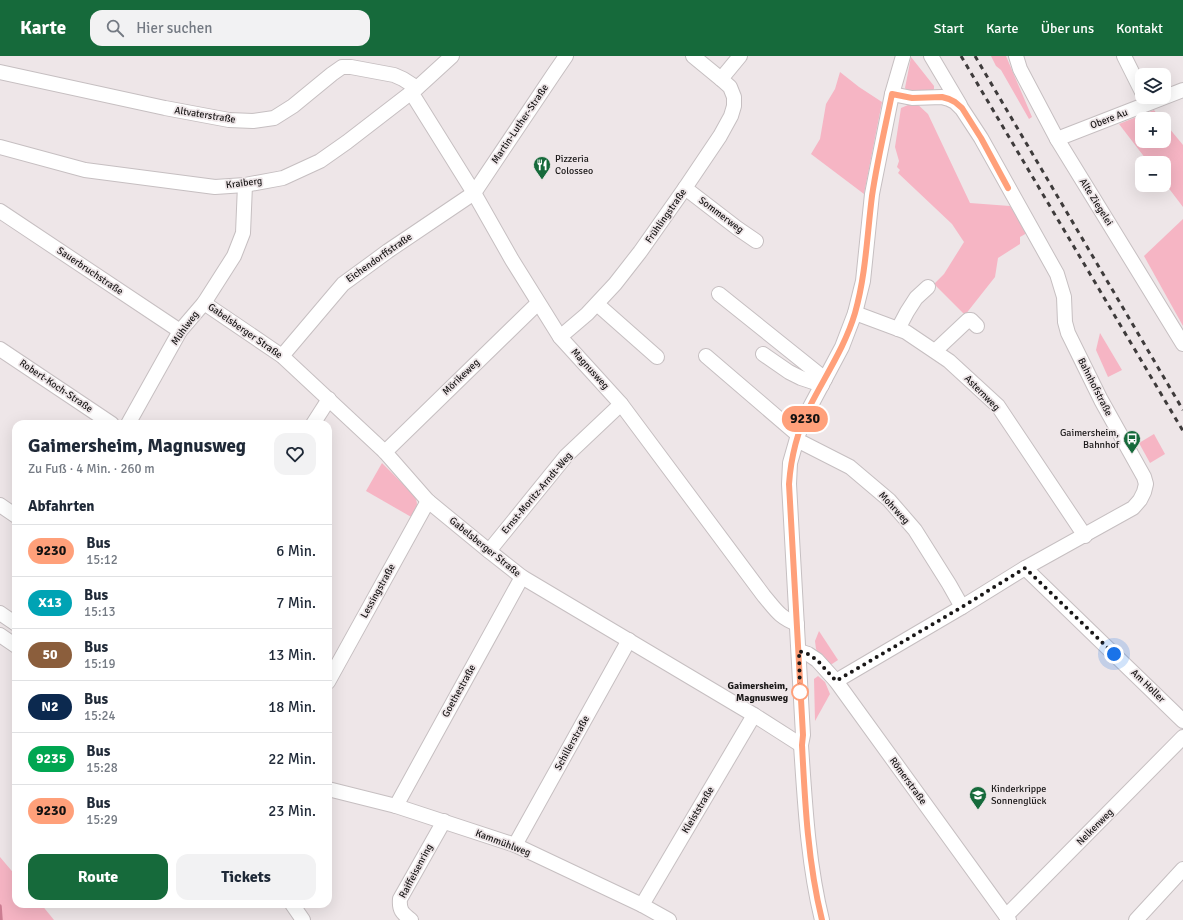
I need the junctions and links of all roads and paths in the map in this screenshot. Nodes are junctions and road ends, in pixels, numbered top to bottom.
1 (452, 56) edge
2 (566, 56) edge
3 (693, 56) edge
4 (740, 56) edge
5 (903, 56) edge
6 (931, 56) edge
7 (1016, 56) edge
8 (1124, 56) edge
9 (0, 72) edge
10 (1135, 78) edge
11 (721, 79) junction
12 (414, 90) junction
13 (1183, 90) edge
14 (1171, 93) edge
15 (892, 94) junction
16 (1135, 103) edge
17 (962, 108) junction
18 (1057, 139) junction
19 (0, 147) edge
20 (245, 185) junction
21 (685, 188) junction
22 (474, 193) junction
23 (0, 210) edge
24 (756, 241) dead end
25 (928, 287) dead end
26 (719, 294) dead end
27 (204, 303) junction
28 (538, 303) junction
29 (596, 304) junction
30 (855, 314) junction
31 (976, 326) dead end
32 (898, 329) junction
33 (180, 331) junction
34 (560, 337) junction
35 (1183, 344) edge
36 (0, 349) edge
37 (935, 351) junction
38 (763, 354) dead end
39 (282, 356) junction
40 (706, 356) dead end
41 (657, 357) dead end
42 (823, 382) junction
43 (329, 399) junction
44 (621, 404) junction
45 (106, 420) edge
46 (130, 420) edge
47 (316, 420) edge
48 (797, 437) junction
49 (385, 452) junction
50 (428, 501) junction
51 (0, 505) edge
52 (12, 513) edge
53 (1085, 536) junction
54 (489, 552) junction
55 (1025, 568) junction
56 (522, 577) junction
57 (962, 607) junction
58 (0, 613) edge
59 (12, 621) edge
60 (797, 624) junction
61 (0, 634) edge
62 (628, 640) junction
63 (12, 643) edge
64 (799, 651) junction
65 (332, 675) edge
66 (836, 681) junction
67 (754, 715) junction
68 (1183, 721) edge
69 (1183, 737) edge
70 (802, 745) junction
71 (332, 790) edge
72 (396, 806) junction
73 (444, 821) junction
74 (515, 846) junction
75 (1183, 869) edge
76 (642, 905) junction
77 (295, 908) edge
78 (1007, 918) edge
79 (303, 920) edge
80 (411, 920) edge
81 (669, 920) edge
82 (822, 920) edge
83 (1136, 920) edge

1 - 12 street, Kraiberg
2 - 22 street, Martin-Luther-Straße
3 - 11 street, Frühlingstraße
4 - 11 street
5 - 15 street
6 - 17 street
7 - 18 street, Alte Ziegelei
8 - 10 street
9 - 12 street, Altvaterstraße
11 - 21 street, Frühlingstraße
12 - 20 street, Kraiberg
12 - 22 street, Magnusweg
13 - 14 street, Obere Au
15 - 17 street, Bahnhofstraße
15 - 30 street
16 - 18 street, Obere Au
17 - 53 street, Bahnhofstraße
18 - 35 street, Alte Ziegelei
19 - 20 street, Kraiberg
20 - 27 street, Mühlweg
21 - 24 street, Sommerweg
21 - 29 street, Frühlingstraße
22 - 28 street, Magnusweg
22 - 39 street, Eichendorffstraße
23 - 33 street, Sauerbruchstraße
25 - 32 street
26 - 42 street
27 - 33 street, Mühlweg
27 - 39 street, Gabelsberger Straße
28 - 34 street, Magnusweg
28 - 49 street, Mörikeweg
29 - 34 street, Frühlingstraße
29 - 41 street
30 - 32 street, Asternweg
30 - 42 street
31 - 37 street
32 - 37 street, Asternweg
33 - 46 street, Mühlweg
34 - 44 street, Magnusweg
36 - 45 street, Robert-Koch-Straße
37 - 53 street, Asternweg
38 - 42 street
39 - 43 street, Gabelsberger Straße
40 - 48 street, Mohrweg
42 - 48 street
43 - 47 street
43 - 49 street, Gabelsberger Straße
44 - 54 street, Ernst-Moritz-Arndt-Weg
44 - 60 street, Magnusweg
48 - 57 street, Mohrweg
48 - 60 street
49 - 50 street, Gabelsberger Straße
50 - 54 street, Gabelsberger Straße
50 - 65 street, Lessingstraße
51 - 52 street
53 - 55 street, Bahnhofstraße
54 - 56 street, Gabelsberger Straße
55 - 57 street, Bahnhofstraße
55 - 68 street, Am Holler
56 - 62 street, Gabelsberger Straße
56 - 72 street, Goethestraße
57 - 66 street, Bahnhofstraße
58 - 59 street
60 - 64 street
61 - 63 street
62 - 67 street, Gabelsberger Straße
62 - 74 street, Schillerstraße
64 - 66 street, Römerstraße
64 - 70 street
66 - 78 street, Römerstraße
67 - 70 street, Gabelsberger Straße
67 - 76 street, Kleiststraße
69 - 78 street, Nelkenweg
70 - 82 street
71 - 72 street, Kammühlweg
72 - 73 street, Kammühlweg
73 - 74 street, Kammühlweg
73 - 80 street, Raiffeisenring
74 - 76 street, Kammühlweg
75 - 83 street
76 - 81 street, Kammühlweg
77 - 79 street

